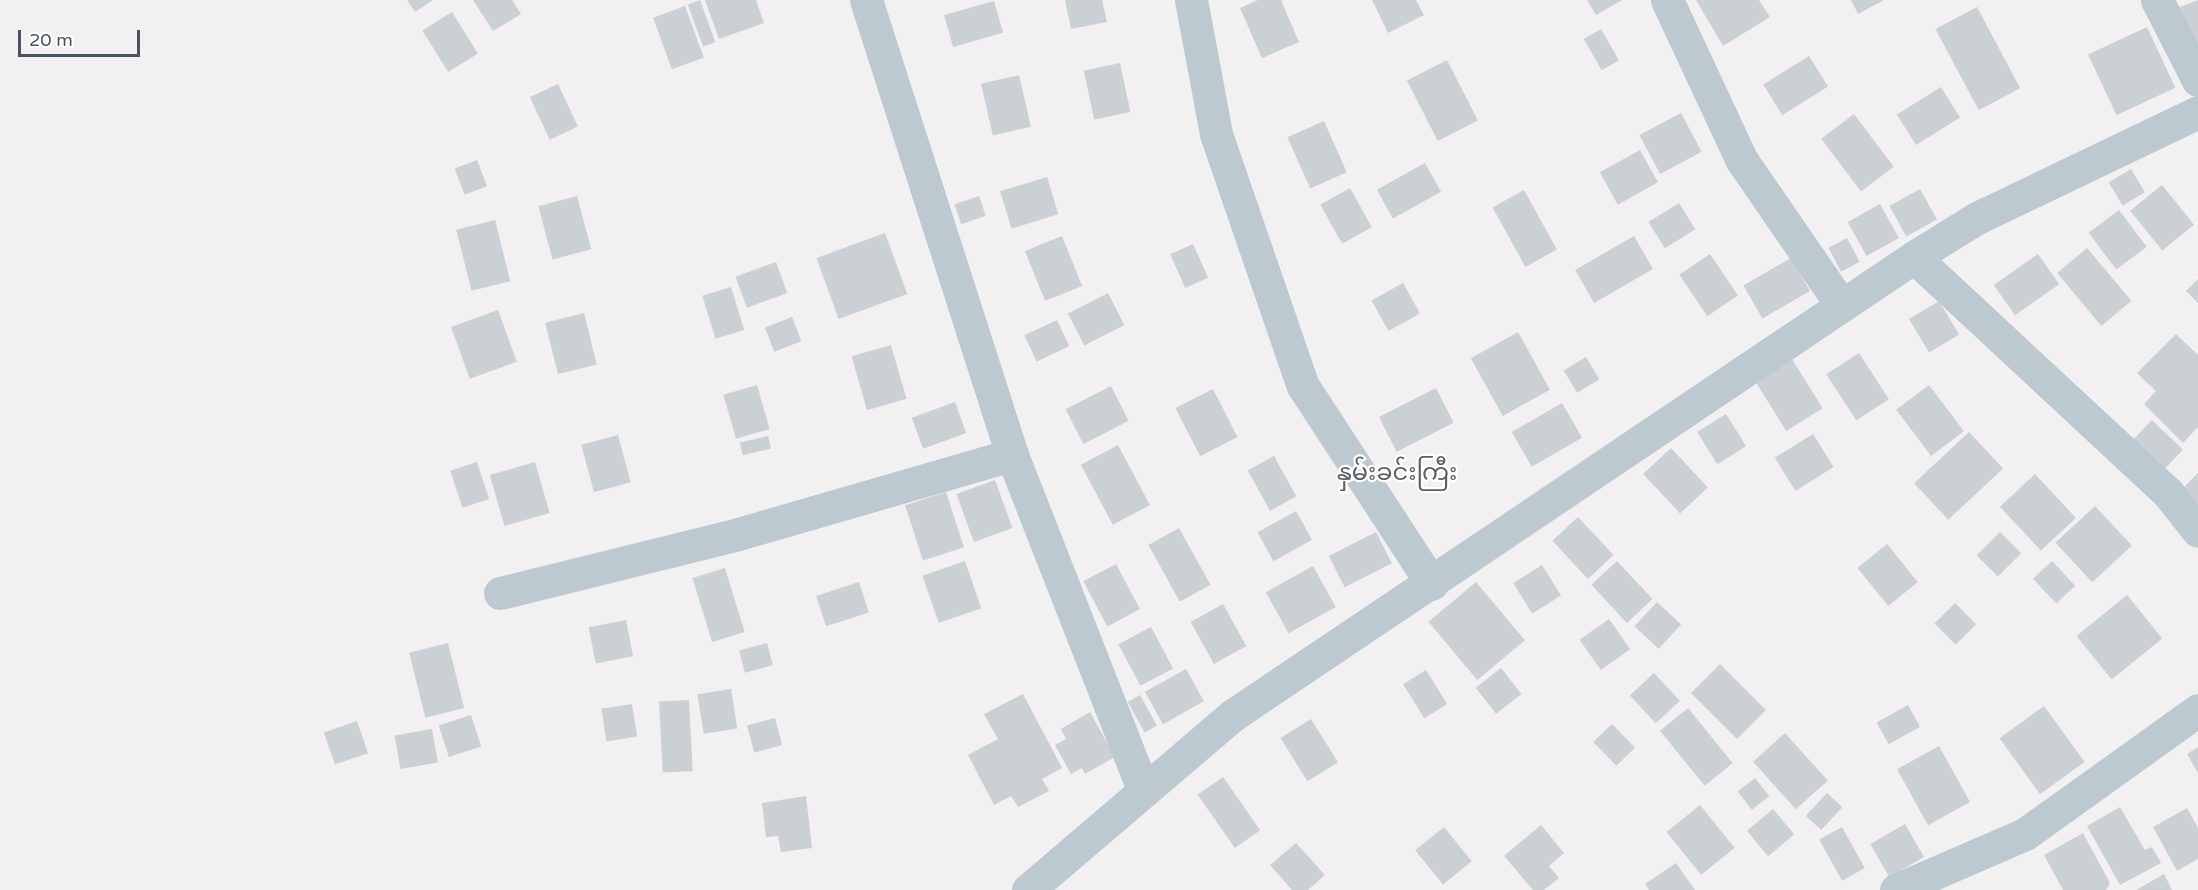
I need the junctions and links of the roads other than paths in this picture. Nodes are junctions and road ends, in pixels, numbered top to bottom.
1 (866, 0) edge
2 (1191, 0) edge
3 (1667, 0) edge
4 (2157, 0) edge
5 (2198, 80) edge
6 (2198, 112) edge
7 (1914, 257) junction
8 (1842, 306) junction
9 (1012, 455) junction
10 (2198, 531) edge
11 (1432, 584) junction
12 (500, 593) dead end
13 (2198, 710) edge
14 (1144, 791) junction
15 (1028, 890) edge
16 (1896, 890) edge

1 - 9 street
2 - 11 street
3 - 8 street
4 - 5 street
6 - 7 street
7 - 8 street
7 - 10 street
8 - 11 street
9 - 12 street
9 - 14 street
11 - 14 street
13 - 16 street
14 - 15 street

